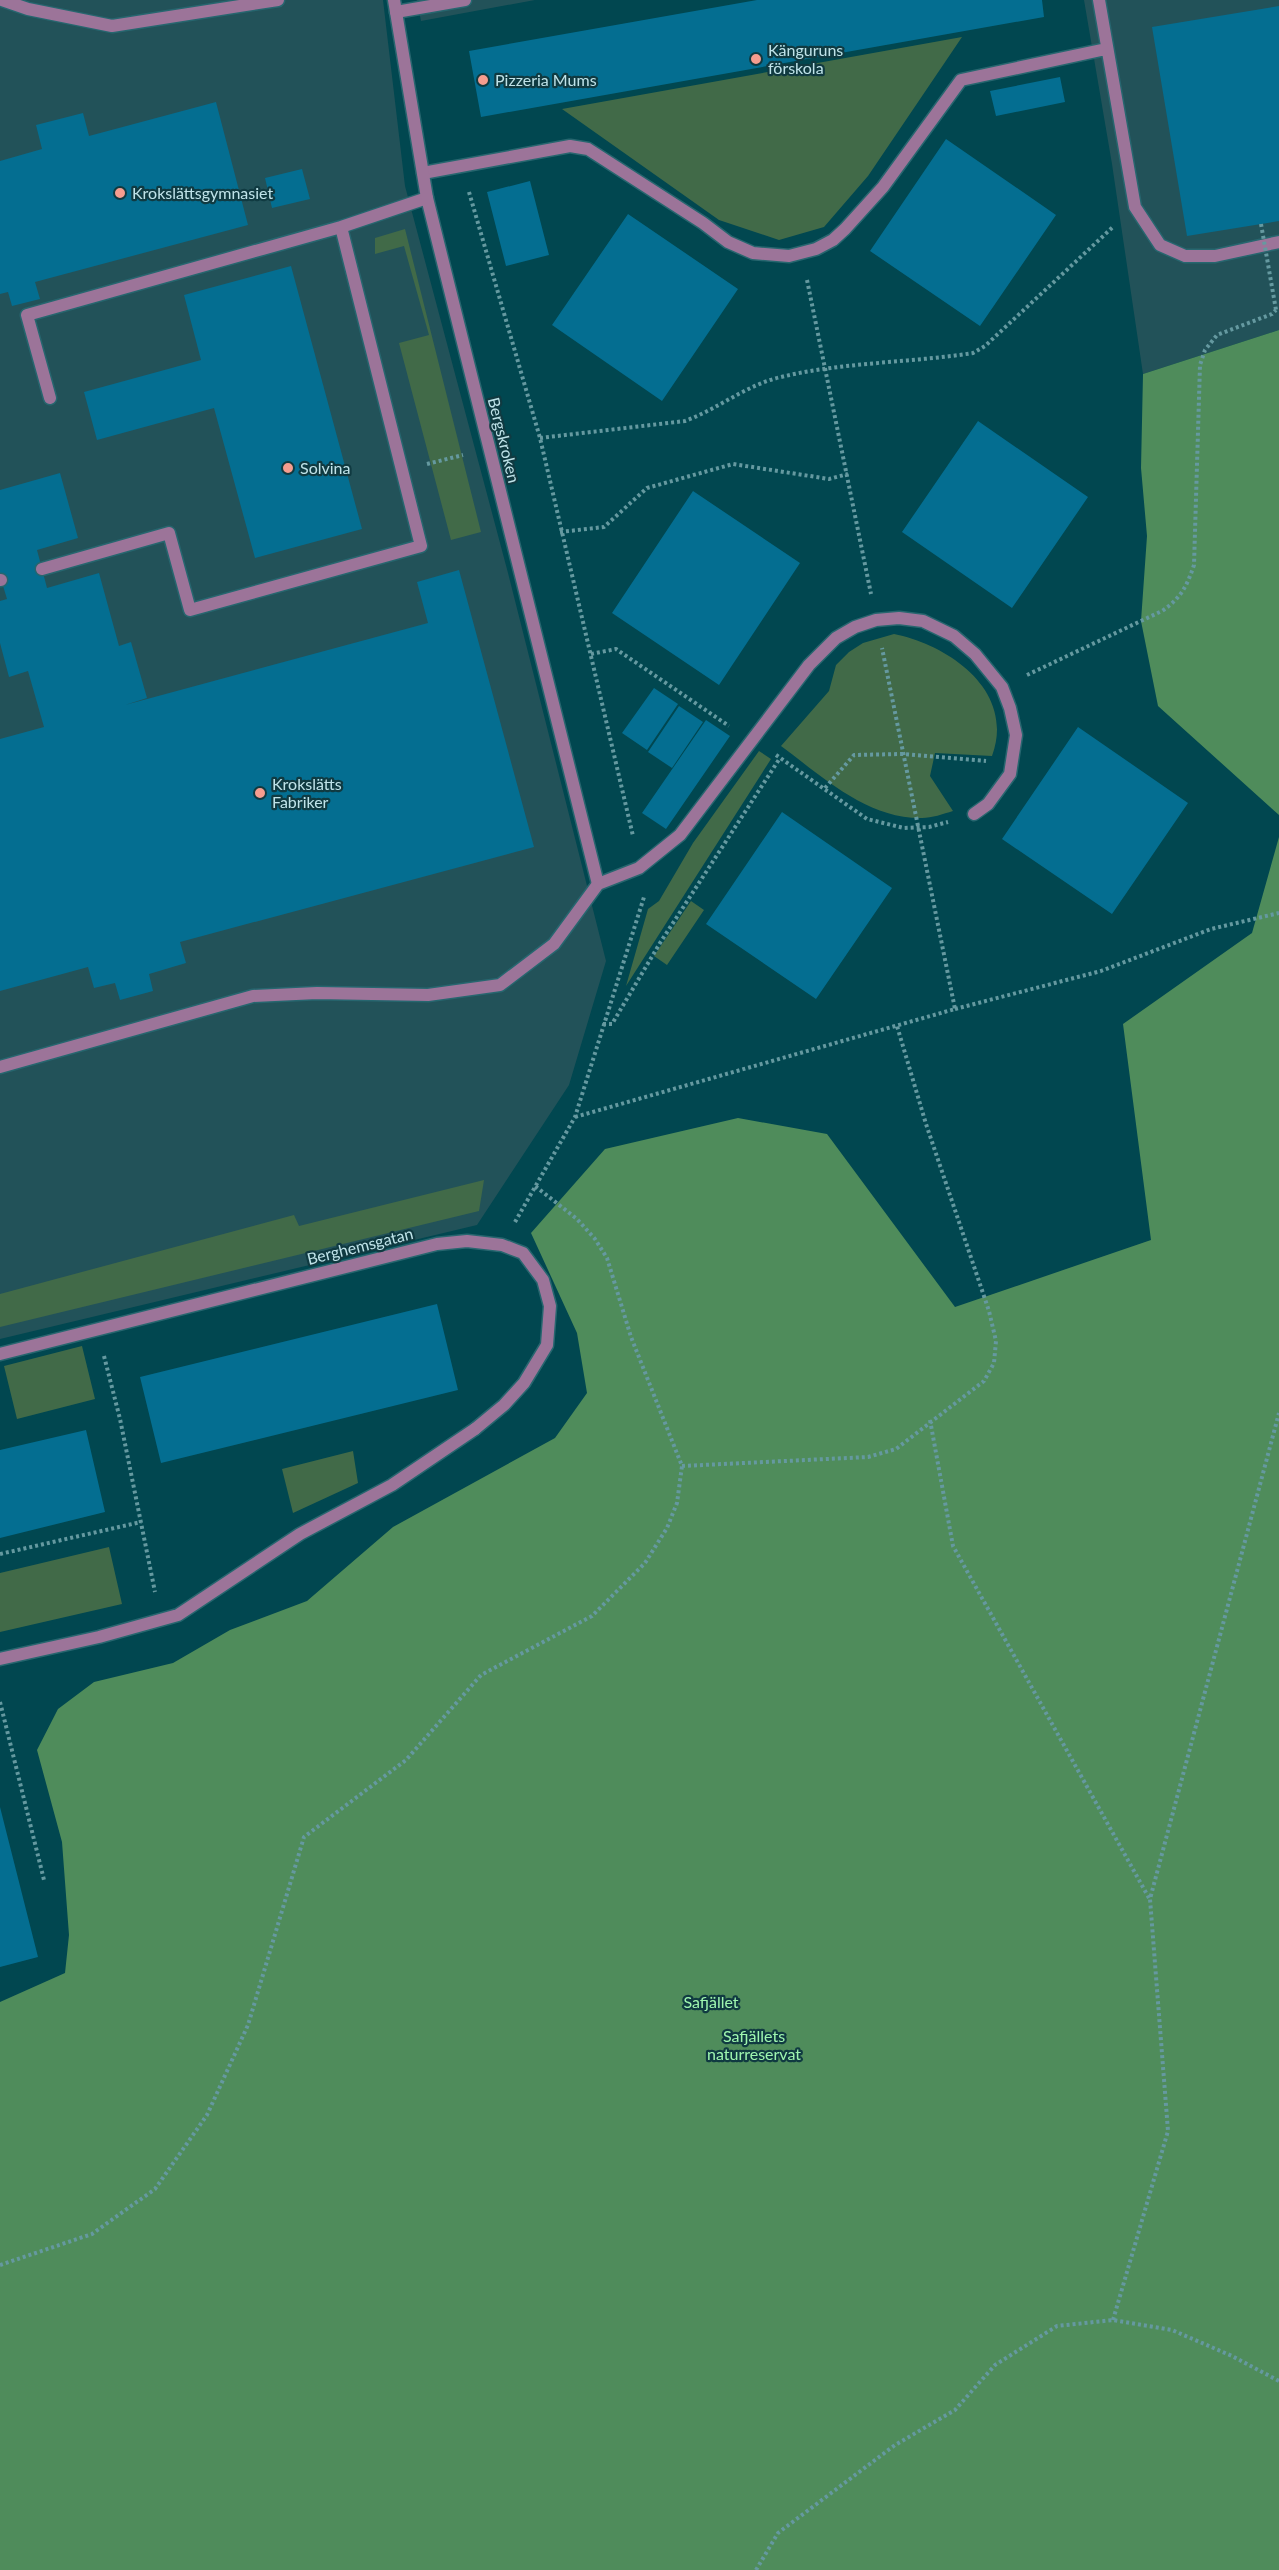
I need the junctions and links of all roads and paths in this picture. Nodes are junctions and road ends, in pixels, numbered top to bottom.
1 (2, 0) edge
2 (278, 0) edge
3 (465, 0) edge
4 (1099, 0) edge
5 (395, 6) edge
6 (1106, 49) junction
7 (461, 166) junction
8 (423, 173) junction
9 (427, 198) junction
10 (1135, 207) junction
11 (1261, 224) dead end
12 (341, 227) junction
13 (1279, 242) edge
14 (802, 253) junction
15 (826, 369) junction
16 (50, 398) dead end
17 (540, 438) junction
18 (489, 448) junction
19 (403, 470) junction
20 (848, 474) junction
21 (560, 532) junction
22 (42, 569) dead end
23 (876, 620) junction
24 (591, 654) junction
25 (1002, 687) junction
26 (752, 740) junction
27 (903, 754) junction
28 (780, 758) junction
29 (1011, 763) junction
30 (825, 788) junction
31 (974, 814) dead end
32 (918, 827) junction
33 (929, 827) dead end
34 (639, 868) junction
35 (598, 884) junction
36 (1279, 913) edge
37 (955, 1009) junction
38 (603, 1024) junction
39 (897, 1026) junction
40 (0, 1067) edge
41 (575, 1117) junction
42 (535, 1186) junction
43 (502, 1245) junction
44 (97, 1329) junction
45 (0, 1354) edge
46 (1279, 1413) edge
47 (930, 1420) junction
48 (682, 1466) junction
49 (141, 1522) junction
50 (0, 1554) edge
51 (161, 1620) junction
52 (0, 1659) edge
53 (0, 1702) edge
54 (44, 1880) dead end
55 (1150, 1899) junction
56 (0, 2265) edge
57 (1113, 2320) junction
58 (1279, 2381) edge
59 (756, 2570) edge

1 - 2 street
3 - 5 street
4 - 6 street
5 - 8 street, Bergskroken
6 - 10 street
6 - 14 street
7 - 8 street
7 - 14 street
7 - 17 path
8 - 9 street, Bergskroken
9 - 12 street
9 - 18 street, Bergskroken
10 - 13 street
10 - 15 path
11 - 25 path, bridge
12 - 16 street
12 - 19 street
14 - 15 path
15 - 17 path
15 - 20 path
17 - 21 path
18 - 19 path
18 - 35 street, Bergskroken
19 - 22 street
20 - 21 path
20 - 23 path
21 - 24 path
23 - 25 street
23 - 26 street
23 - 27 path
24 - 26 path
24 - 34 path
25 - 29 street
26 - 28 path
26 - 34 street
27 - 29 path
27 - 30 path
27 - 32 path
28 - 30 path
28 - 38 path
29 - 31 street
30 - 32 path
32 - 33 path
32 - 37 path
34 - 35 street
34 - 38 path
35 - 40 street
36 - 37 path
37 - 39 path
38 - 41 path
39 - 41 path
39 - 47 path
41 - 42 path
42 - 43 path
42 - 48 path
43 - 44 street, Berghemsgatan
43 - 51 street, Berghemsgatan
44 - 45 street, Berghemsgatan
44 - 49 path
46 - 55 path
47 - 48 path
47 - 55 path
48 - 56 path
49 - 50 path
49 - 51 path
51 - 52 street, Berghemsgatan
53 - 54 path
55 - 57 path
57 - 58 path
57 - 59 path

